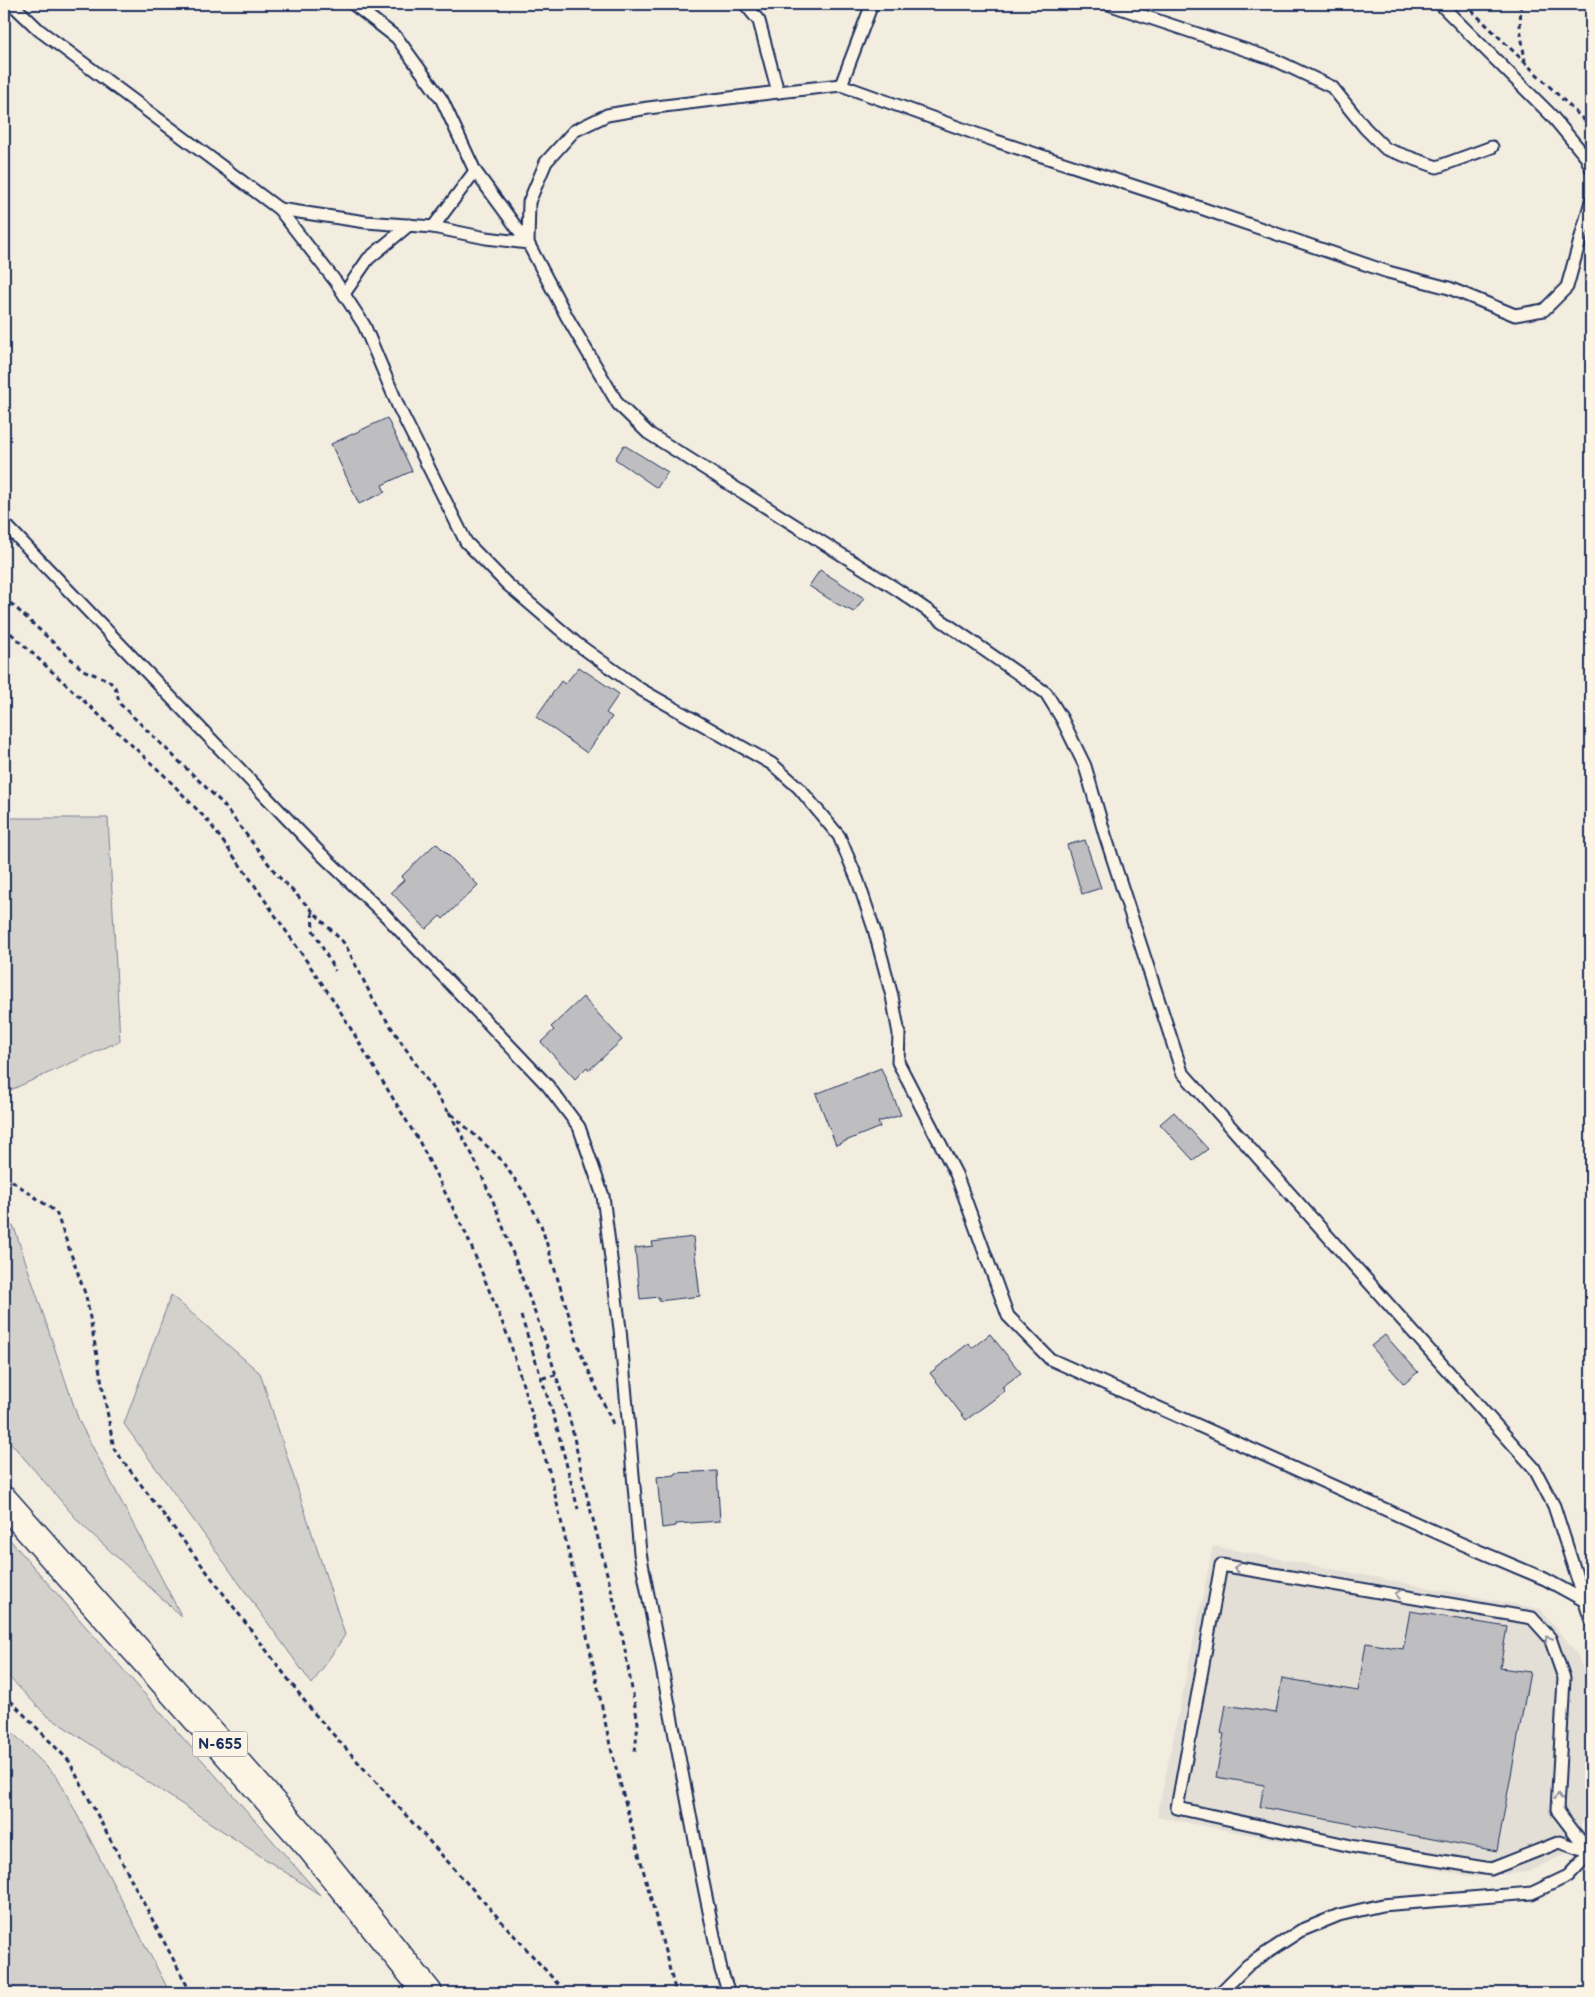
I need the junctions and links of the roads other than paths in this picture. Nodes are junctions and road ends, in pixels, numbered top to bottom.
1 (12, 4) edge
2 (353, 4) edge
3 (745, 4) edge
4 (872, 4) edge
5 (1108, 4) edge
6 (1440, 4) edge
7 (841, 85) junction
8 (778, 92) junction
9 (1492, 147) dead end
10 (1591, 168) edge
11 (475, 171) junction
12 (1591, 201) edge
13 (279, 209) junction
14 (409, 225) junction
15 (433, 227) junction
16 (528, 243) junction
17 (344, 294) junction
18 (4, 523) edge
19 (4, 1501) edge
20 (1585, 1601) junction
21 (1591, 1621) edge
22 (1591, 1852) edge
23 (428, 1993) edge
24 (729, 1993) edge
25 (1220, 1993) edge

1 - 13 lane
2 - 11 lane
3 - 8 lane
4 - 7 lane
5 - 9 lane
6 - 10 lane
7 - 8 lane
7 - 12 lane
8 - 16 lane
11 - 15 lane
11 - 16 lane
13 - 14 lane
13 - 17 lane
14 - 15 lane
14 - 17 lane
15 - 16 lane
16 - 20 lane
17 - 20 lane
18 - 24 lane
19 - 23 highway, N-655
20 - 21 lane
22 -> 22 lane
22 - 25 lane

